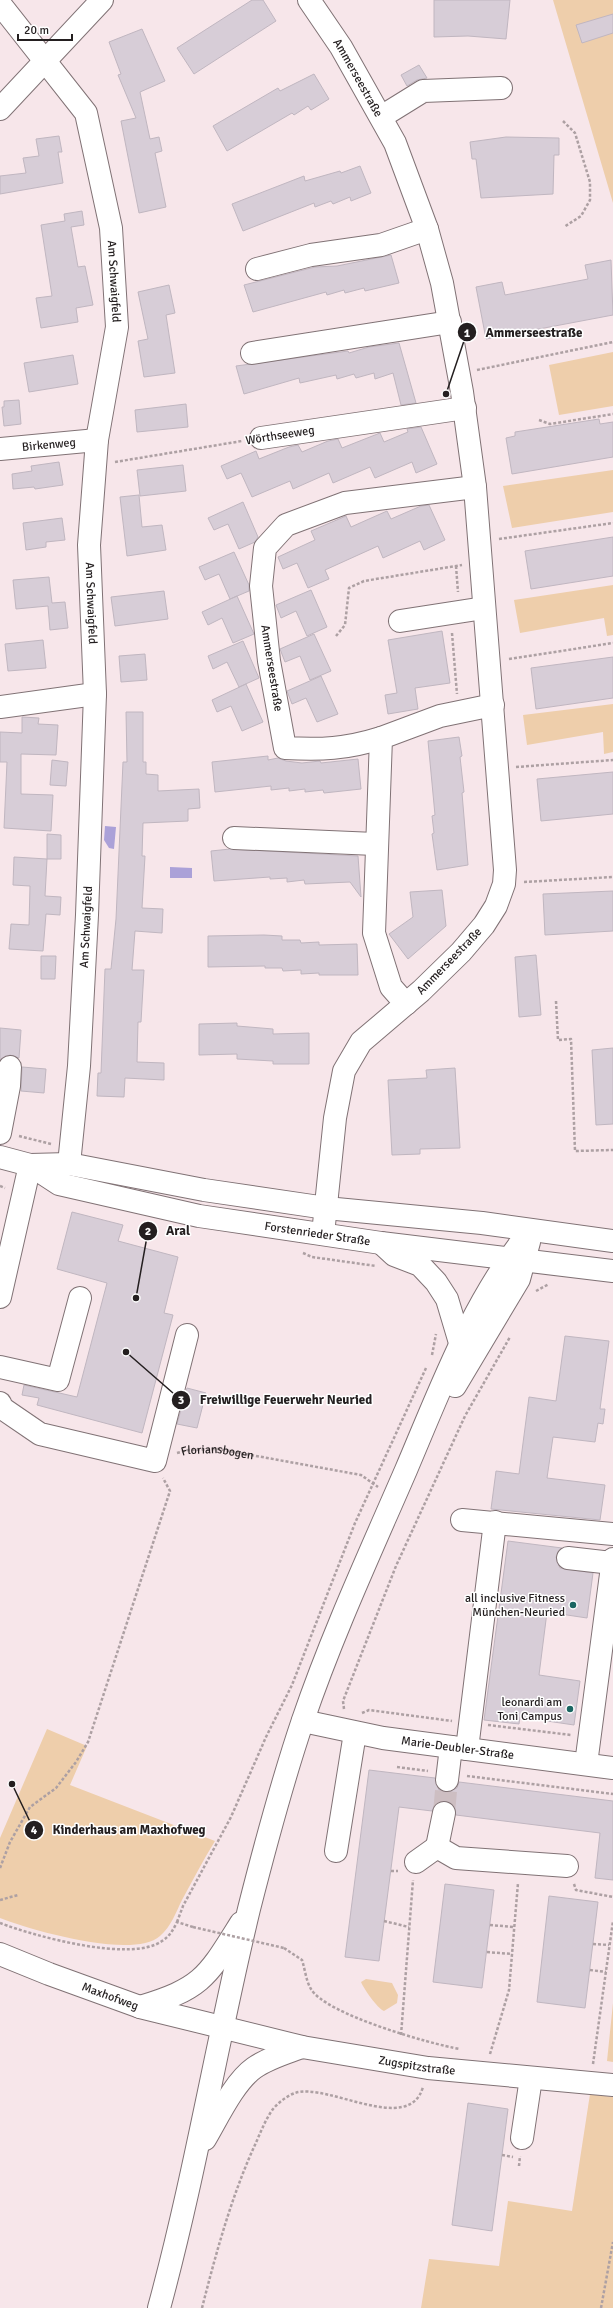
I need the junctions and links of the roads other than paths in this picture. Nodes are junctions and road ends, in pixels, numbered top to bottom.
1 (102, 0) edge
2 (309, 0) edge
3 (0, 4) edge
4 (44, 61) junction
5 (501, 88) dead end
6 (0, 109) edge
7 (381, 117) junction
8 (427, 229) junction
9 (257, 269) dead end
10 (450, 322) junction
11 (252, 353) dead end
12 (464, 408) junction
13 (261, 438) road end
14 (97, 440) junction
15 (0, 449) edge
16 (475, 486) junction
17 (484, 608) junction
18 (400, 621) dead end
19 (95, 694) junction
20 (493, 705) junction
21 (0, 707) edge
22 (381, 738) junction
23 (234, 838) dead end
24 (375, 844) junction
25 (406, 1004) junction
26 (10, 1067) dead end
27 (0, 1133) edge
28 (0, 1158) edge
29 (70, 1164) junction
30 (30, 1166) junction
31 (326, 1208) junction
32 (530, 1231) junction
33 (323, 1234) junction
34 (613, 1241) edge
35 (381, 1243) junction
36 (517, 1259) junction
37 (613, 1271) edge
38 (0, 1297) edge
39 (80, 1298) dead end
40 (187, 1335) dead end
41 (460, 1346) junction
42 (0, 1367) edge
43 (0, 1403) edge
44 (410, 1461) junction
45 (462, 1520) dead end
46 (495, 1522) junction
47 (613, 1534) edge
48 (568, 1558) dead end
49 (613, 1559) edge
50 (612, 1563) edge
51 (302, 1721) junction
52 (355, 1733) junction
53 (458, 1748) junction
54 (586, 1764) junction
55 (613, 1768) edge
56 (447, 1777) tunnel mouth
57 (444, 1813) tunnel mouth
58 (437, 1847) junction
59 (336, 1850) dead end
60 (416, 1862) road end
61 (567, 1866) road end
62 (249, 1909) junction
63 (0, 1954) edge
64 (140, 2007) junction
65 (223, 2028) junction
66 (302, 2047) junction
67 (531, 2078) junction
68 (613, 2084) edge
69 (521, 2148) road end
70 (196, 2154) junction
71 (159, 2308) edge

1 - 4 street
2 - 7 street, Ammerseestraße
3 - 4 street, Am Schwaigfeld
4 - 6 street
4 - 14 street, Am Schwaigfeld
5 - 7 street
7 - 8 street, Ammerseestraße
8 - 9 street
8 - 10 street, Ammerseestraße
10 - 11 street
10 - 12 street, Ammerseestraße
12 - 13 street, Wörthseeweg
12 - 16 street, Ammerseestraße
14 - 15 street, Birkenweg
14 - 19 street, Am Schwaigfeld
16 - 17 street, Ammerseestraße
16 - 22 street, Ammerseestraße
17 - 18 street
17 - 20 street, Ammerseestraße
19 - 21 street
19 - 29 street, Am Schwaigfeld
20 - 22 street, Ammerseestraße
20 - 25 street, Ammerseestraße
22 - 24 street, Ammerseestraße
23 - 24 street
24 - 25 street, Ammerseestraße
25 - 31 street, Ammerseestraße
26 - 27 street
28 - 30 street, Forstenrieder Straße
29 - 30 street, Forstenrieder Straße
29 - 31 street, Forstenrieder Straße
30 - 33 street, Forstenrieder Straße
30 - 38 street
31 - 32 street, Forstenrieder Straße
31 - 33 street, Ammerseestraße
32 - 34 street, Forstenrieder Straße
32 - 36 street
33 - 35 street, Forstenrieder Straße
35 - 36 street, Forstenrieder Straße
35 - 41 street
36 - 37 street, Forstenrieder Straße
36 - 41 street
36 - 44 street
39 - 42 street
40 - 43 street
41 - 44 street
44 - 51 street
45 - 46 street
46 - 47 street
46 - 53 street
48 - 50 street
49 - 50 street
50 - 54 street
51 - 52 street, Marie-Deubler-Straße
51 - 62 street
52 - 53 street, Marie-Deubler-Straße
52 - 59 street
53 - 54 street, Marie-Deubler-Straße
53 - 56 street
54 - 55 street, Marie-Deubler-Straße
57 - 58 street
58 - 60 street
58 - 61 street
62 - 64 street
62 - 65 street
63 - 64 street, Maxhofweg
64 - 65 street, Maxhofweg
65 - 66 street, Zugspitzstraße
65 - 70 street
66 - 67 street, Zugspitzstraße
66 - 70 street
67 - 68 street, Zugspitzstraße
67 - 69 street
70 - 71 street

